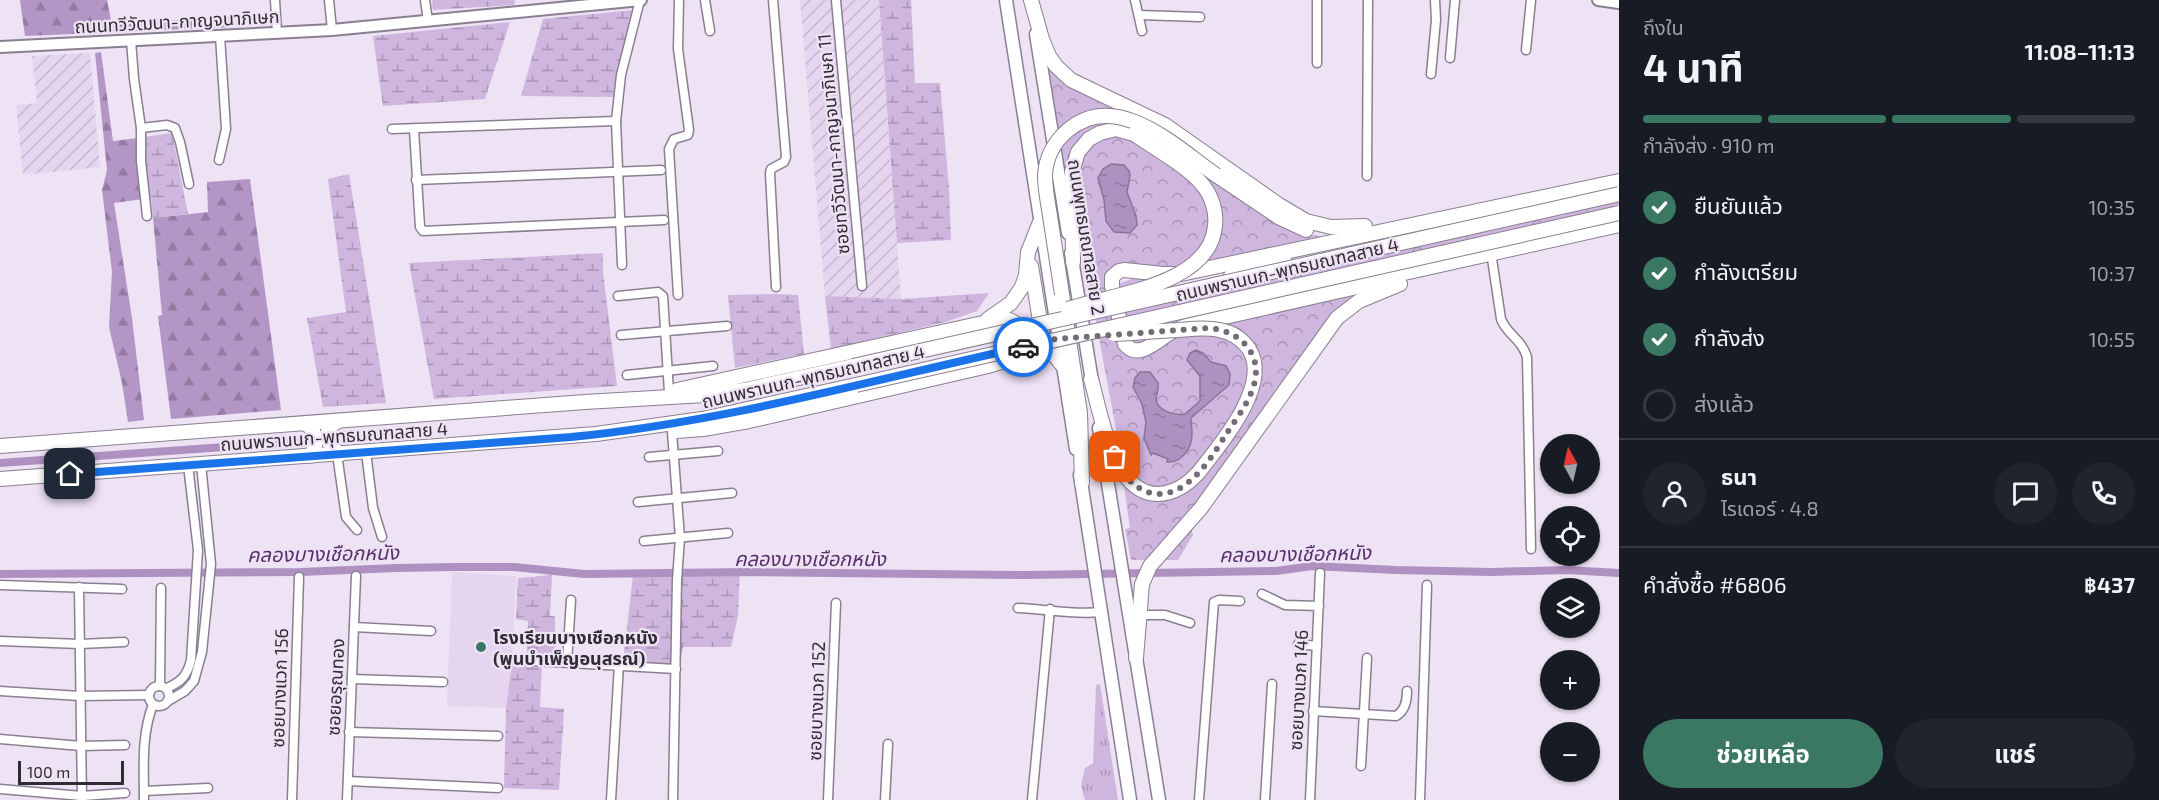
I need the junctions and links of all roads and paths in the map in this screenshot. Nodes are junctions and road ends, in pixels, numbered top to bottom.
1 (274, 0) edge
2 (329, 0) edge
3 (425, 0) edge
4 (641, 0) edge
5 (679, 0) edge
6 (705, 0) edge
7 (773, 0) edge
8 (836, 0) edge
9 (1006, 0) edge
10 (1031, 0) edge
11 (1136, 0) edge
12 (1317, 0) edge
13 (1368, 0) edge
14 (1435, 0) edge
15 (1455, 0) edge
16 (1531, 0) edge
17 (1598, 0) edge
18 (1619, 3) edge
19 (1139, 15) junction
20 (1200, 17) dead end
21 (428, 21) junction
22 (332, 30) junction
23 (1142, 31) dead end
24 (710, 32) dead end
25 (277, 33) junction
26 (220, 36) junction
27 (131, 40) junction
28 (0, 47) edge
29 (1526, 50) dead end
30 (1450, 58) dead end
31 (1317, 63) dead end
32 (1431, 74) dead end
33 (616, 121) junction
34 (141, 128) junction
35 (392, 129) dead end
36 (414, 129) junction
37 (219, 160) dead end
38 (661, 170) dead end
39 (619, 172) junction
40 (1367, 176) dead end
41 (416, 180) junction
42 (1619, 181) edge
43 (189, 184) dead end
44 (1619, 194) edge
45 (1535, 199) junction
46 (1619, 213) edge
47 (147, 216) dead end
48 (1438, 218) junction
49 (664, 220) dead end
50 (620, 222) junction
51 (1040, 222) junction
52 (1619, 225) edge
53 (1368, 237) junction
54 (1551, 240) junction
55 (1028, 252) junction
56 (1492, 259) junction
57 (1072, 262) junction
58 (622, 265) dead end
59 (1400, 274) junction
60 (862, 286) dead end
61 (776, 287) dead end
62 (1180, 292) junction
63 (678, 295) dead end
64 (618, 296) dead end
65 (1030, 326) junction
66 (728, 327) dead end
67 (966, 327) junction
68 (666, 331) junction
69 (1114, 334) junction
70 (621, 335) dead end
71 (1053, 345) junction
72 (1000, 363) junction
73 (1062, 365) junction
74 (713, 366) dead end
75 (666, 370) junction
76 (627, 375) dead end
77 (1091, 379) junction
78 (669, 392) junction
79 (625, 400) junction
80 (339, 421) junction
81 (306, 424) junction
82 (672, 432) junction
83 (596, 434) junction
84 (0, 446) edge
85 (718, 451) dead end
86 (366, 452) junction
87 (339, 454) junction
88 (674, 454) junction
89 (310, 456) junction
90 (649, 457) dead end
91 (194, 465) junction
92 (0, 479) edge
93 (1082, 483) junction
94 (732, 493) dead end
95 (678, 498) junction
96 (638, 502) dead end
97 (357, 530) dead end
98 (728, 533) dead end
99 (382, 537) dead end
100 (680, 538) junction
101 (644, 541) dead end
102 (1532, 549) dead end
103 (356, 576) dead end
104 (299, 577) dead end
105 (1320, 577) dead end
106 (0, 585) edge
107 (1427, 585) dead end
108 (79, 587) junction
109 (160, 588) dead end
110 (122, 589) dead end
111 (1262, 594) dead end
112 (572, 600) dead end
113 (1240, 601) dead end
114 (836, 603) dead end
115 (1319, 606) junction
116 (1018, 608) dead end
117 (1050, 609) junction
118 (1101, 612) junction
119 (1139, 615) junction
120 (1190, 623) dead end
121 (354, 627) junction
122 (431, 631) dead end
123 (0, 641) edge
124 (124, 642) dead end
125 (80, 644) junction
126 (1298, 644) dead end
127 (1317, 646) junction
128 (1136, 658) junction
129 (1367, 658) dead end
130 (500, 659) dead end
131 (567, 662) junction
132 (619, 664) junction
133 (675, 669) junction
134 (352, 680) junction
135 (442, 682) dead end
136 (1272, 684) dead end
137 (164, 687) junction
138 (0, 691) edge
139 (1407, 692) dead end
140 (149, 695) junction
141 (80, 696) junction
142 (168, 701) junction
143 (153, 704) junction
144 (1313, 711) junction
145 (1364, 714) junction
146 (349, 732) junction
147 (498, 736) dead end
148 (0, 739) edge
149 (888, 744) dead end
150 (125, 745) dead end
151 (81, 746) junction
152 (1361, 766) dead end
153 (348, 781) junction
154 (208, 788) dead end
155 (498, 788) dead end
156 (0, 789) edge
157 (125, 793) dead end
158 (144, 795) edge
159 (82, 798) edge
160 (292, 800) edge
161 (347, 800) edge
162 (611, 800) edge
163 (674, 800) edge
164 (828, 800) edge
165 (885, 800) edge
166 (1032, 800) edge
167 (1130, 800) edge
168 (1159, 800) edge
169 (1199, 800) edge
170 (1265, 800) edge
171 (1310, 800) edge
172 (1420, 800) edge

1 - 25 street
2 - 22 street
3 - 21 street
4 - 21 street, ถนนทวีวัฒนา-กาญจนาภิเษก
4 - 33 street
5 - 63 street
6 - 24 street
7 - 61 street
8 - 60 street, ซอยทวีวัฒนา-กาญจนาภิเษก 11
9 - 51 main road
10 - 48 main road
10 - 57 main road, ถนนพุทธมณฑลสาย 2
11 - 19 street
12 - 31 street
13 - 40 street
14 - 32 street
15 - 30 street
16 - 29 street
17 - 18 street
19 - 20 street
19 - 23 street
21 - 22 street, ถนนทวีวัฒนา-กาญจนาภิเษก
22 - 25 street, ถนนทวีวัฒนา-กาญจนาภิเษก
25 - 26 street, ถนนทวีวัฒนา-กาญจนาภิเษก
26 - 27 street, ถนนทวีวัฒนา-กาญจนาภิเษก
26 - 37 street
27 - 28 street, ถนนทวีวัฒนา-กาญจนาภิเษก
27 - 34 street
33 - 36 street
33 - 39 street
34 - 43 street
34 - 47 street
35 - 36 street
36 - 41 street
38 - 39 street
39 - 41 street
39 - 50 street
41 - 50 street
42 - 45 main road
44 - 62 main road, ถนนพรานนก-พุทธมณฑลสาย 4, bridge
45 - 48 main road
45 - 53 main road
46 - 71 main road, ถนนพรานนก-พุทธมณฑลสาย 4, bridge
48 - 53 main road
49 - 50 street
50 - 58 street
51 - 55 main road
51 - 73 main road
52 - 54 main road
53 - 59 main road
53 - 62 main road, bridge
53 - 93 main road, bridge
54 - 56 main road
54 - 59 main road
55 - 67 main road
55 - 71 main road
56 - 102 street
56 - 119 main road
57 - 65 main road, bridge
57 - 77 main road, ถนนพุทธมณฑลสาย 2
59 - 69 main road, bridge
62 - 65 main road, ถนนพรานนก-พุทธมณฑลสาย 4, bridge
64 - 68 street
65 - 79 main road, ถนนพรานนก-พุทธมณฑลสาย 4, bridge
66 - 68 street
67 - 72 main road
67 - 78 main road
68 - 70 street
68 - 75 street
69 - 71 main road, bridge
69 - 77 main road, bridge
71 - 72 main road
71 - 73 main road
71 - 83 main road, ถนนพรานนก-พุทธมณฑลสาย 4, bridge
72 - 82 main road
73 - 93 main road
74 - 75 street
75 - 76 street
75 - 78 street
77 - 128 main road, ถนนพุทธมณฑลสาย 2
78 - 79 main road
79 - 80 main road, ถนนพรานนก-พุทธมณฑลสาย 4
80 - 81 main road, ถนนพรานนก-พุทธมณฑลสาย 4
80 - 87 main road
81 - 84 main road, ถนนพรานนก-พุทธมณฑลสาย 4
81 - 89 main road
82 - 83 main road
82 - 88 street
83 - 86 main road, ถนนพรานนก-พุทธมณฑลสาย 4
85 - 88 street
86 - 87 main road, ถนนพรานนก-พุทธมณฑลสาย 4
86 - 99 street
87 - 89 main road, ถนนพรานนก-พุทธมณฑลสาย 4
87 - 97 street
88 - 90 street
88 - 95 street
89 - 91 main road, ถนนพรานนก-พุทธมณฑลสาย 4
91 - 92 main road, ถนนพรานนก-พุทธมณฑลสาย 4
91 - 137 street
91 - 142 street
93 - 118 main road
94 - 95 street
95 - 96 street
95 - 100 street
98 - 100 street
100 - 101 street
100 - 133 street
103 - 121 street, ซอยอรุณทอง
104 - 160 street, ซอยบางแวก 156
105 - 115 street, ซอยบางแวก 146
106 - 108 street
107 - 172 street
108 - 110 street
108 - 125 street
109 - 137 street
111 - 115 street
112 - 131 street
113 - 169 street
114 - 164 street, ซอยบางแวก 152
115 - 127 street, ซอยบางแวก 146
116 - 117 street
117 - 118 street
117 - 166 street
118 - 167 main road
119 - 120 street
119 - 128 main road
121 - 122 street
121 - 134 street, ซอยอรุณทอง
123 - 125 street
124 - 125 street
125 - 141 street
126 - 127 street
127 - 144 street, ซอยบางแวก 146
128 - 168 main road, ถนนพุทธมณฑลสาย 2
129 - 145 street
130 - 131 street
131 - 132 street
132 - 133 street
132 - 162 street
133 - 163 street
134 - 135 street
134 - 146 street, ซอยอรุณทอง
136 - 170 street
137 - 140 street
137 - 142 street
138 - 141 street
139 - 145 street
140 - 141 street
140 - 143 street
141 - 151 street
142 - 143 street
143 - 158 street
144 - 145 street
144 - 171 street, ซอยบางแวก 146
145 - 152 street
146 - 147 street
146 - 153 street, ซอยอรุณทอง
148 - 151 street
149 - 165 street
150 - 151 street
151 - 159 street
153 - 155 street
153 - 161 street, ซอยอรุณทอง
154 - 158 street
156 - 159 street
157 - 159 street

